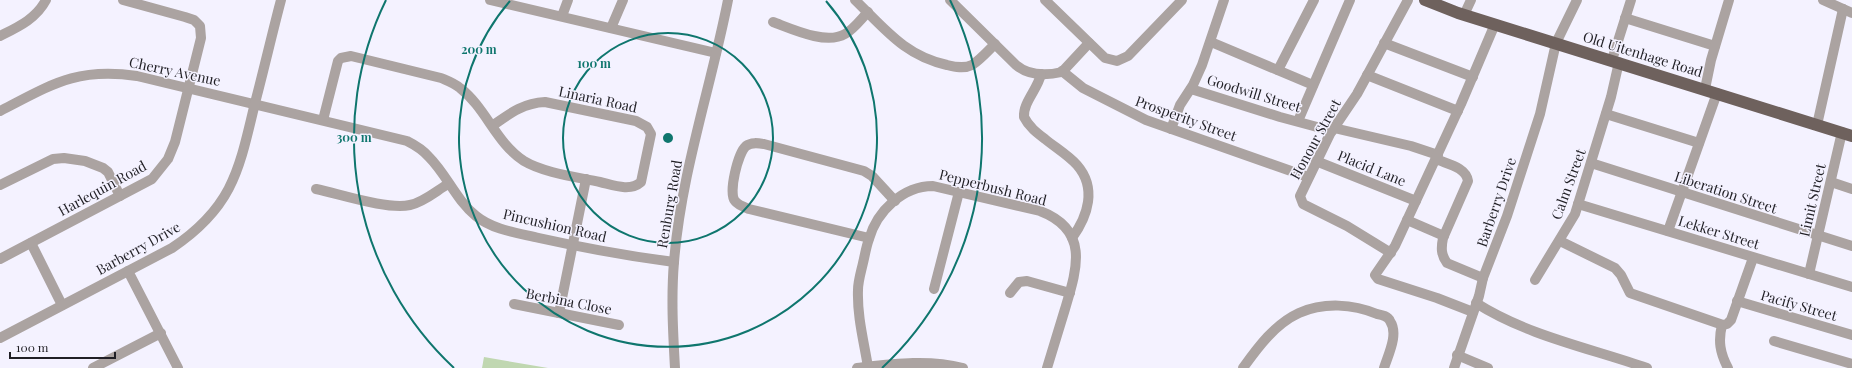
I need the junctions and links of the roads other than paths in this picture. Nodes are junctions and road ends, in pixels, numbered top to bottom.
1 (46, 0) edge
2 (123, 0) edge
3 (281, 0) edge
4 (490, 0) edge
5 (568, 0) edge
6 (623, 0) edge
7 (728, 0) edge
8 (856, 0) edge
9 (950, 0) edge
10 (1182, 0) edge
11 (1224, 0) edge
12 (1314, 0) edge
13 (1350, 0) edge
14 (1408, 0) edge
15 (1425, 0) edge
16 (1471, 0) edge
17 (1577, 0) edge
18 (1631, 0) edge
19 (1729, 0) edge
20 (1823, 0) edge
21 (1049, 1) edge
22 (1842, 9) junction
23 (868, 12) junction
24 (1852, 13) edge
25 (1464, 15) junction
26 (562, 16) junction
27 (1625, 18) junction
28 (773, 22) dead end
29 (1495, 24) junction
30 (611, 28) junction
31 (0, 36) edge
32 (1211, 42) junction
33 (1089, 43) junction
34 (1556, 43) junction
35 (995, 44) junction
36 (1384, 44) junction
37 (1715, 46) junction
38 (716, 53) junction
39 (1616, 61) junction
40 (1278, 70) junction
41 (1062, 71) junction
42 (1041, 74) junction
43 (1367, 75) junction
44 (1473, 77) junction
45 (1313, 85) junction
46 (189, 88) junction
47 (1191, 89) junction
48 (1705, 89) junction
49 (1717, 93) junction
50 (255, 103) junction
51 (0, 111) edge
52 (1458, 111) junction
53 (1606, 114) junction
54 (323, 120) junction
55 (1298, 121) junction
56 (1818, 124) junction
57 (492, 126) junction
58 (1172, 129) junction
59 (1333, 130) junction
60 (1847, 134) edge
61 (1699, 143) junction
62 (1437, 157) junction
63 (1316, 161) junction
64 (1591, 163) junction
65 (1308, 177) junction
66 (586, 179) junction
67 (1830, 182) junction
68 (448, 184) junction
69 (0, 185) edge
70 (316, 188) dead end
71 (1852, 189) edge
72 (959, 192) junction
73 (1682, 192) junction
74 (120, 196) junction
75 (895, 201) junction
76 (1416, 201) junction
77 (1578, 204) junction
78 (1407, 220) junction
79 (1668, 231) junction
80 (1818, 235) junction
81 (1444, 236) junction
82 (869, 238) junction
83 (1072, 238) junction
84 (1560, 241) junction
85 (30, 243) junction
86 (573, 245) junction
87 (1852, 246) edge
88 (1391, 253) junction
89 (1753, 258) junction
90 (0, 259) edge
91 (674, 262) junction
92 (128, 271) junction
93 (1809, 274) junction
94 (1483, 278) junction
95 (1535, 280) dead end
96 (1852, 287) edge
97 (934, 289) dead end
98 (1010, 293) dead end
99 (1070, 293) junction
100 (1737, 301) junction
101 (514, 304) dead end
102 (62, 305) junction
103 (1475, 307) junction
104 (559, 313) junction
105 (619, 325) dead end
106 (1722, 325) junction
107 (160, 333) junction
108 (1852, 335) edge
109 (0, 338) edge
110 (1774, 341) dead end
111 (1457, 355) junction
112 (1852, 364) edge
113 (868, 367) junction
114 (93, 368) edge
115 (178, 368) edge
116 (675, 368) edge
117 (857, 368) edge
118 (963, 368) edge
119 (1047, 368) edge
120 (1243, 368) edge
121 (1384, 368) edge
122 (1454, 368) edge
123 (1488, 368) edge
124 (1647, 368) edge
125 (1728, 368) edge

1 - 31 street
2 - 46 street, Harlequin Road
3 - 50 street, Barberry Drive
4 - 26 street
5 - 26 street
6 - 30 street
7 - 38 street, Renburg Road
8 - 23 street
9 - 35 street
10 - 33 street
11 - 32 street
12 - 40 street
13 - 45 street
14 - 36 street, Honour Street
15 - 25 main road, Old Uitenhage Road
16 - 25 street
17 - 34 street, Barberry Drive
18 - 27 street, Calm Street
19 - 37 street
20 - 22 street
21 - 33 street
22 - 24 street
22 - 56 street
23 - 28 street
23 - 35 street
25 - 29 main road, Old Uitenhage Road
26 - 30 street
27 - 37 street
27 - 39 street, Calm Street
29 - 34 main road, Old Uitenhage Road
29 - 44 street
30 - 38 street
32 - 40 street
32 - 47 street
33 - 41 street
34 - 39 main road, Old Uitenhage Road
34 - 94 street, Barberry Drive
35 - 42 street
36 - 43 street, Honour Street
36 - 44 street
37 - 48 street
38 - 91 street, Renburg Road
39 - 48 main road, Old Uitenhage Road
39 - 53 street, Calm Street
40 - 45 street
41 - 42 street
41 - 58 street, Prosperity Street
42 - 83 street
43 - 52 street
43 - 59 street, Honour Street
44 - 52 street
45 - 55 street
46 - 50 street, Cherry Avenue
46 - 51 street, Cherry Avenue
46 - 74 street, Harlequin Road
47 - 55 street, Goodwill Street
47 - 58 street
48 - 49 main road, Old Uitenhage Road
49 - 56 main road, Old Uitenhage Road
49 - 61 street
50 - 54 street, Pincushion Road
50 - 92 street, Barberry Drive
52 - 62 street
53 - 61 street
53 - 64 street, Calm Street
54 - 57 street
54 - 68 street, Pincushion Road
55 - 59 street, Goodwill Street
56 - 60 main road, Old Uitenhage Road
57 - 66 street
57 - 66 street, Linaria Road
58 - 65 street, Prosperity Street
59 - 62 street, Goodwill Street
59 - 63 street, Honour Street
60 - 67 street, Limit Street
61 - 73 street
62 - 76 street
62 - 81 street, Goodwill Street
63 - 65 street, Honour Street
63 - 76 street, Placid Lane
64 - 73 street, Liberation Street
64 - 77 street, Calm Street
65 - 88 street, Honour Street
66 - 86 street
67 - 71 street
67 - 80 street, Limit Street
68 - 70 street
68 - 86 street, Pincushion Road
69 - 74 street
72 - 75 street, Pepperbush Road
72 - 83 street, Pepperbush Road
72 - 97 street
73 - 79 street
73 - 80 street, Liberation Street
74 - 85 street, Harlequin Road
75 - 82 street, Pepperbush Road
75 - 82 street
76 - 78 street
77 - 79 street, Lekker Street
77 - 84 street, Calm Street
78 - 81 street
78 - 88 street
79 - 89 street, Lekker Street
80 - 87 street, Liberation Street
80 - 93 street, Limit Street
81 - 94 street
82 - 113 street, Pepperbush Road
83 - 99 street, Pepperbush Road
84 - 95 street, Calm Street
84 - 106 street
85 - 90 street, Harlequin Road
85 - 102 street
86 - 91 street, Pincushion Road
86 - 104 street
88 - 103 street
89 - 93 street, Lekker Street
89 - 100 street
91 - 116 street, Renburg Road
92 - 102 street, Barberry Drive
92 - 107 street
93 - 96 street, Lekker Street
94 - 103 street, Barberry Drive
98 - 99 street
99 - 119 street, Pepperbush Road
100 - 106 street
100 - 108 street, Pacify Street
101 - 104 street, Berbina Close
102 - 109 street, Barberry Drive
103 - 111 street, Barberry Drive
103 - 124 street
104 - 105 street, Berbina Close
106 - 125 street
107 - 114 street
107 - 115 street
110 - 112 street
111 - 122 street, Barberry Drive
111 - 123 street
113 - 117 street
113 - 118 street
120 - 121 street

